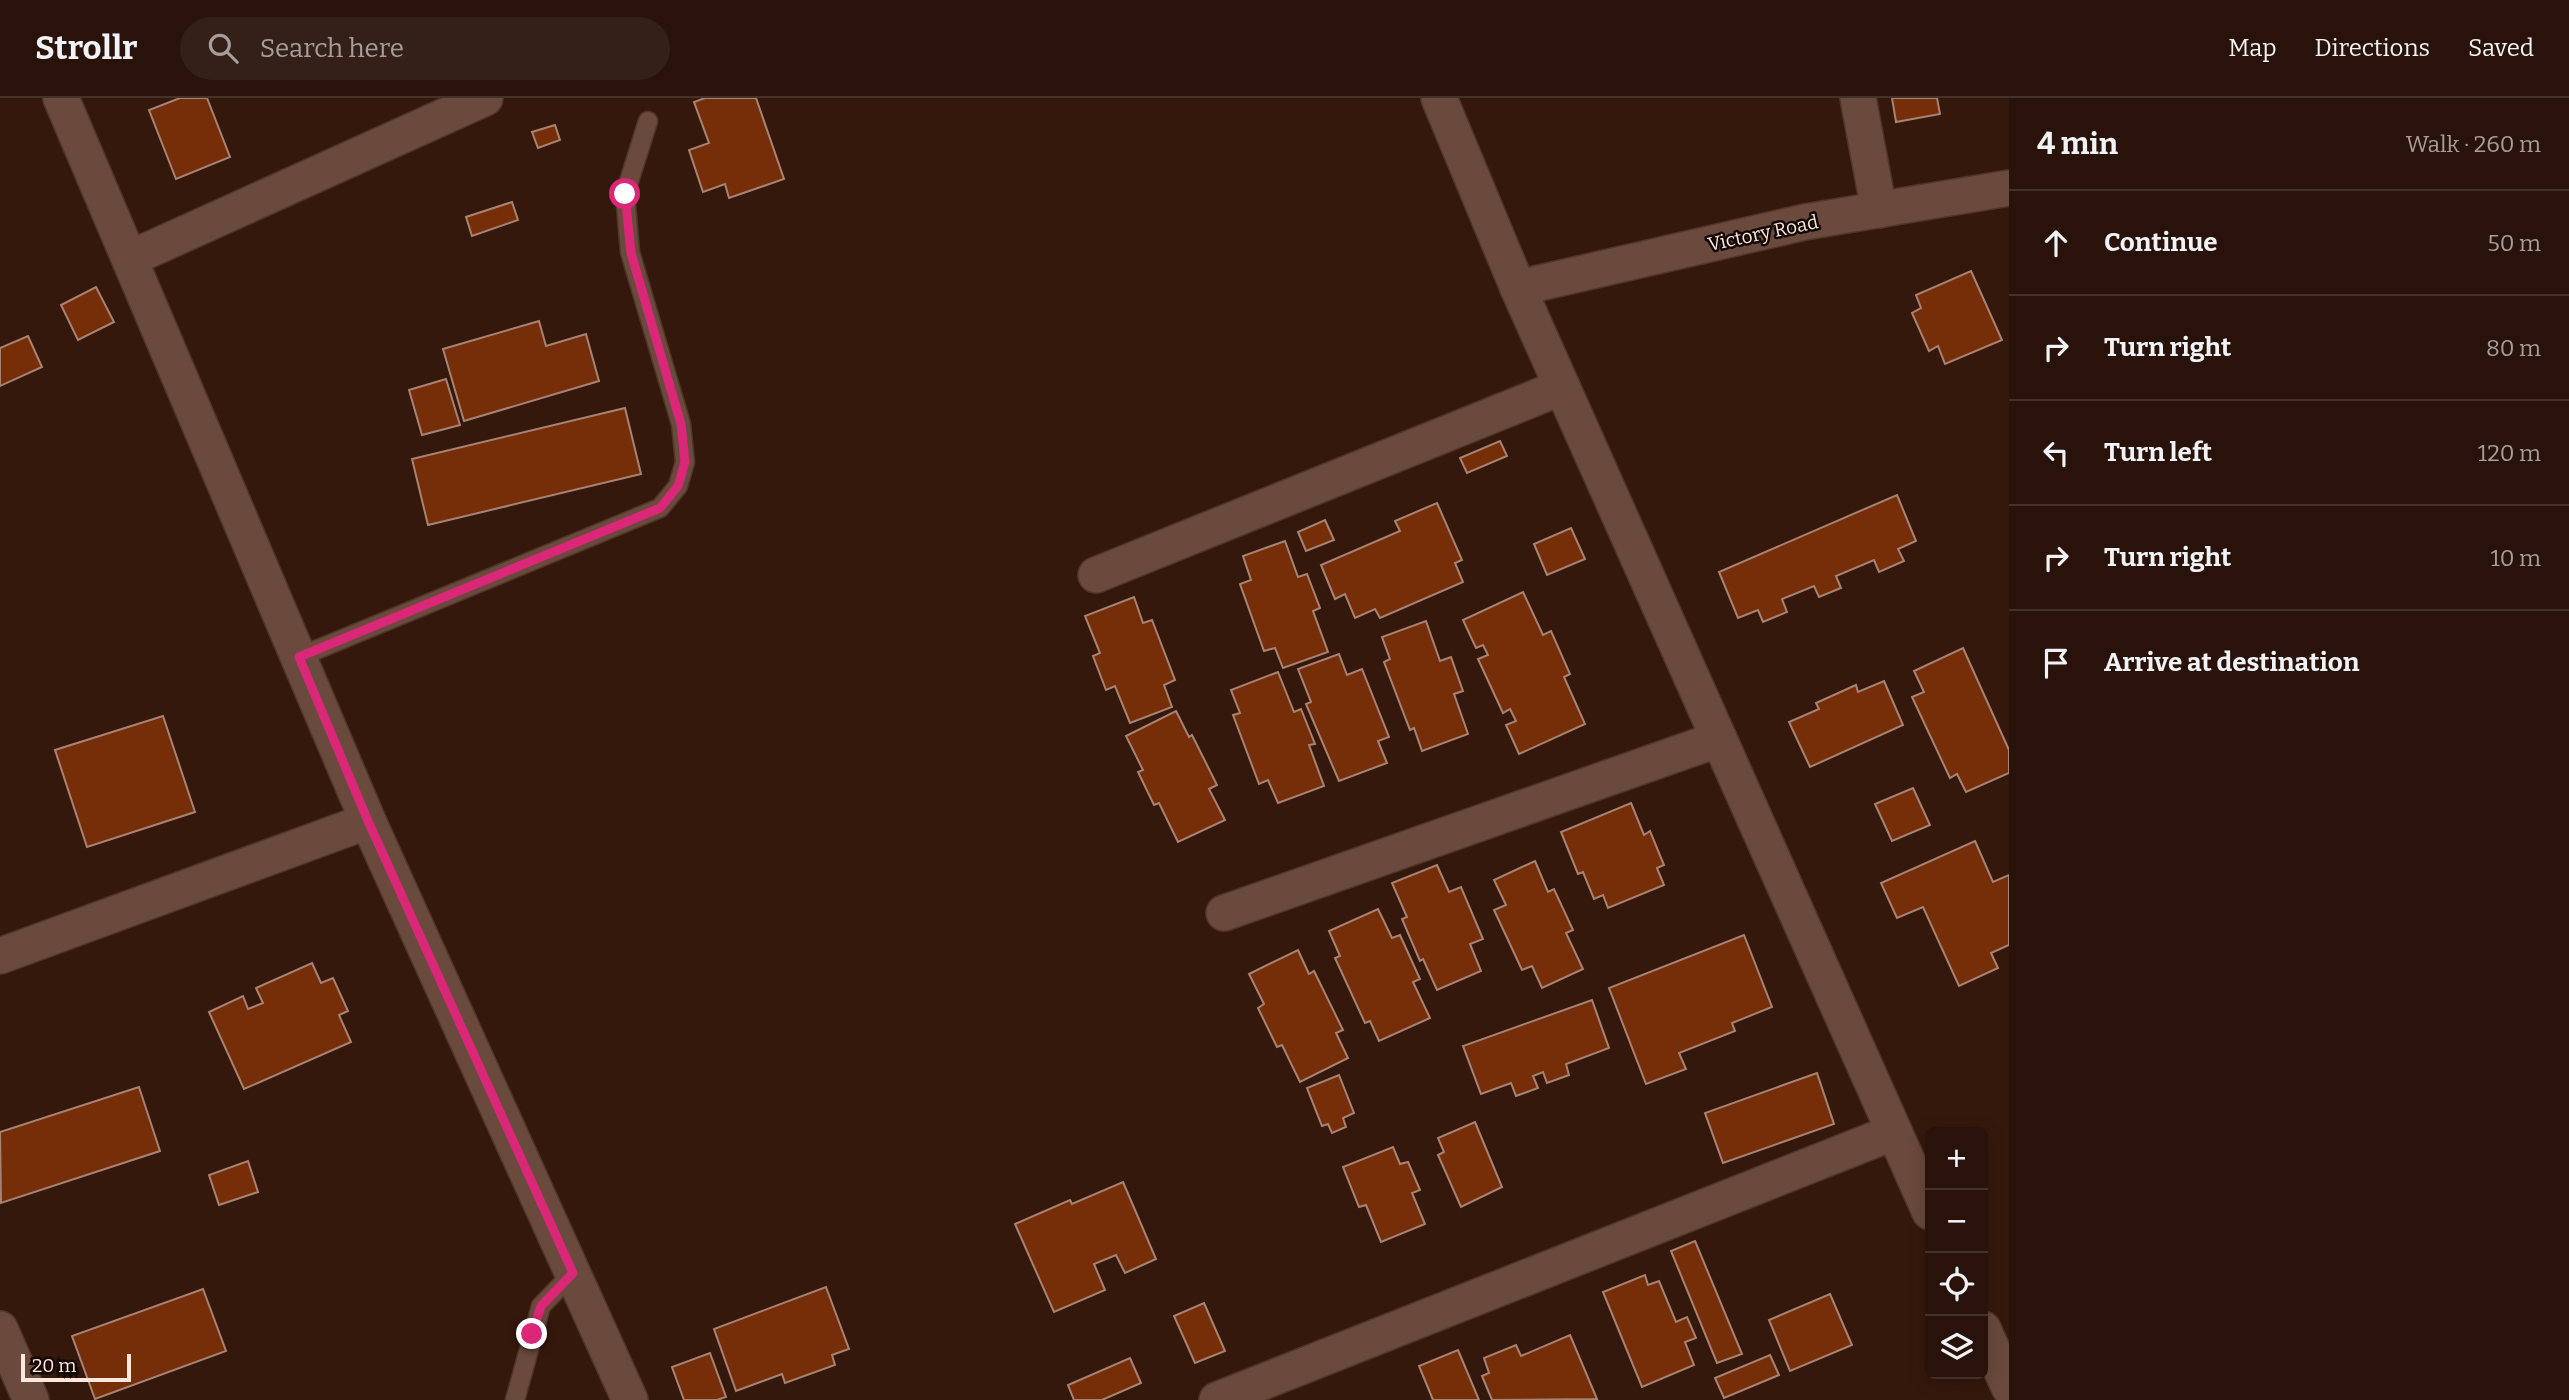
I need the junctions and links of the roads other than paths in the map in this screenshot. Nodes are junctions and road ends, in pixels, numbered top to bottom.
1 (61, 98) edge
2 (485, 98) edge
3 (1439, 98) edge
4 (1858, 98) edge
5 (648, 121) dead end
6 (2009, 188) edge
7 (1879, 210) junction
8 (131, 258) junction
9 (1518, 288) junction
10 (1562, 387) junction
11 (1096, 575) dead end
12 (299, 657) junction
13 (1719, 739) junction
14 (368, 821) junction
15 (1224, 913) dead end
16 (0, 956) edge
17 (1894, 1132) junction
18 (1925, 1201) edge
19 (573, 1273) junction
20 (0, 1329) edge
21 (1988, 1340) edge
22 (2007, 1380) edge
23 (31, 1400) edge
24 (515, 1400) edge
25 (630, 1400) edge
26 (1217, 1400) edge

1 - 8 street
2 - 8 street
3 - 9 street
4 - 7 street
5 - 12 lane
6 - 7 street, Victory Road
7 - 9 street, Victory Road
8 - 12 street
9 - 10 street
10 - 11 street
10 - 13 street
12 - 14 street
13 - 15 street
13 - 17 street
14 - 16 street
14 - 19 street
17 - 18 street
17 - 26 street
19 - 24 lane
19 - 25 street
20 - 23 street
21 - 22 street

